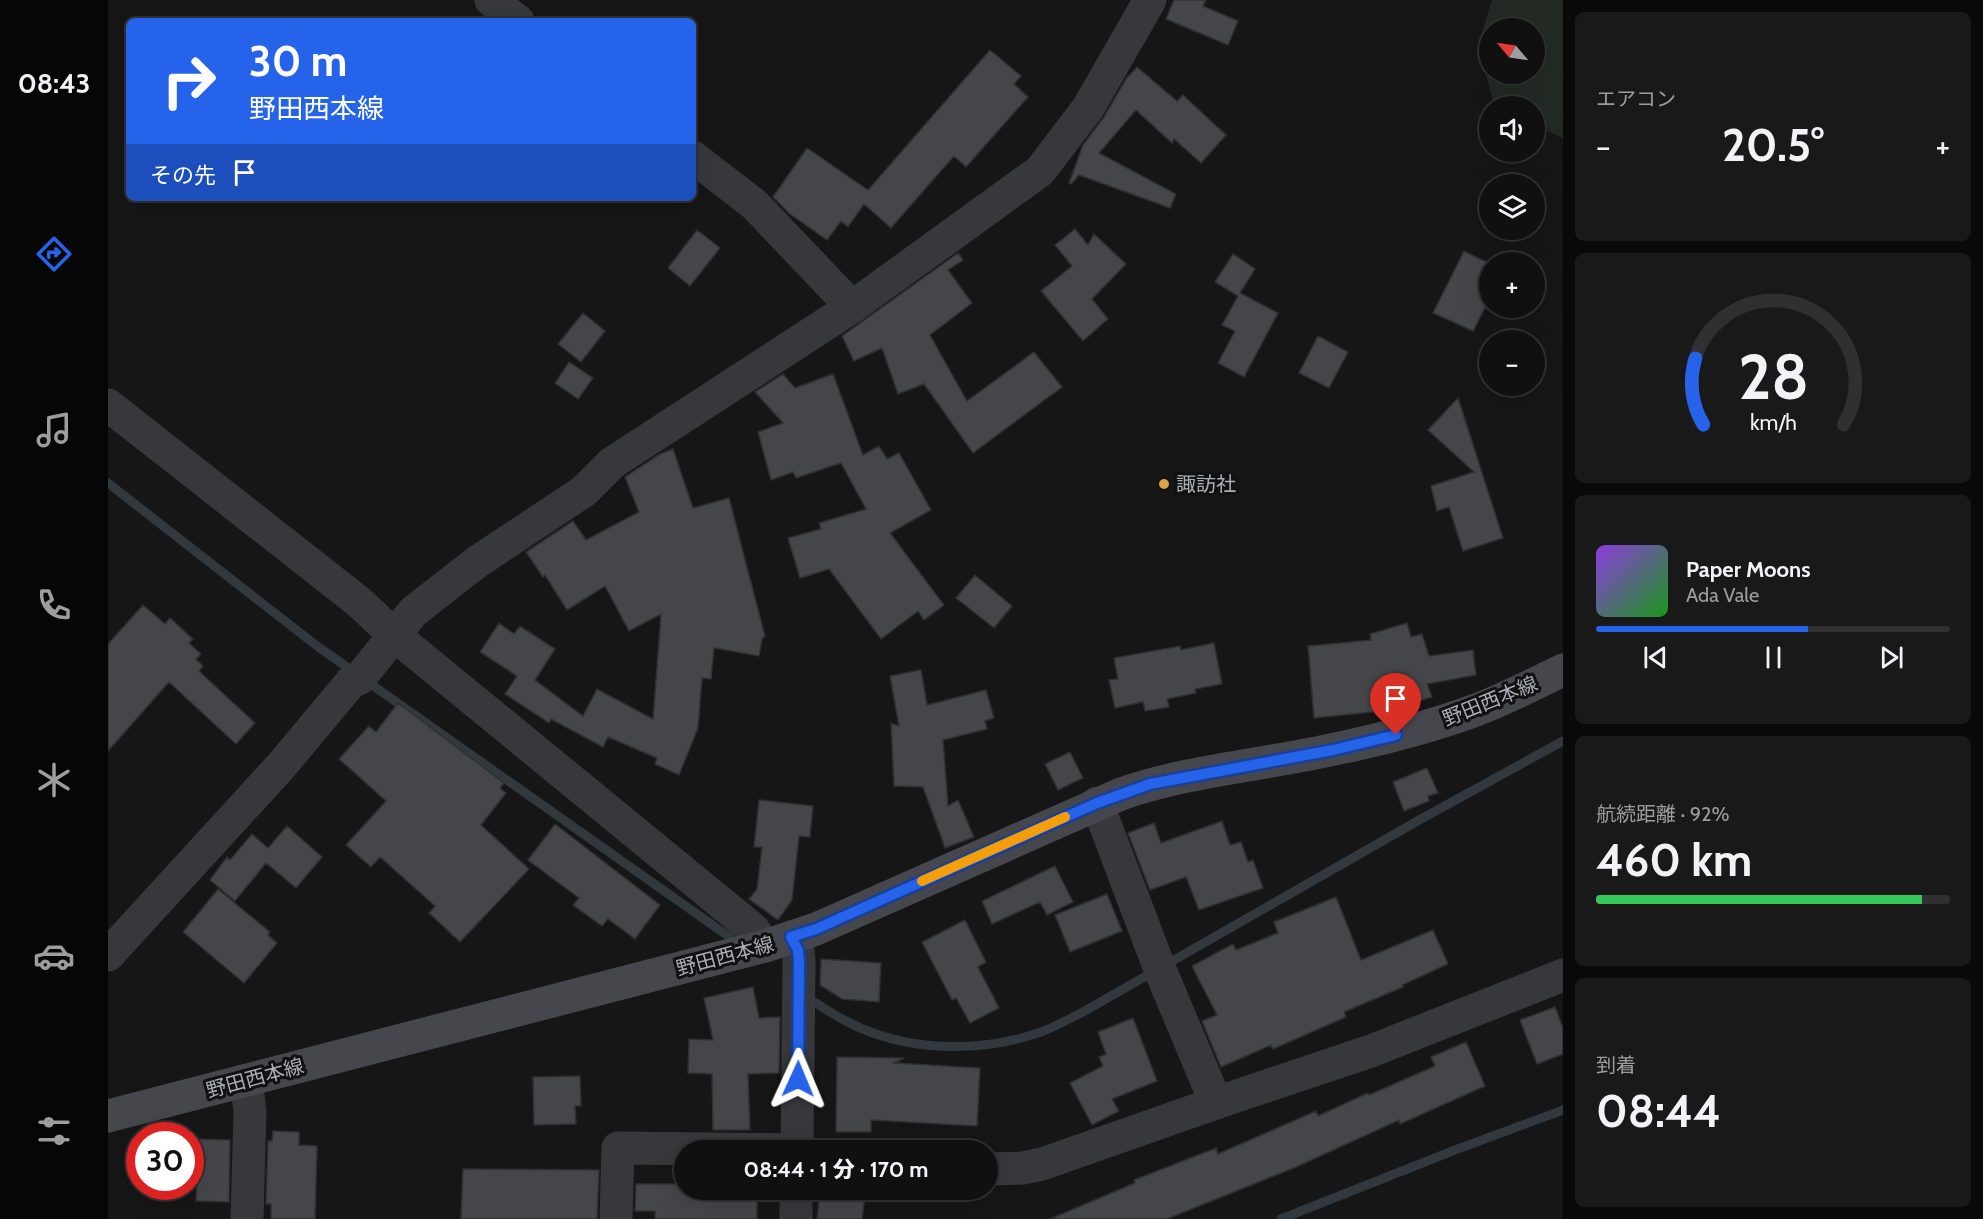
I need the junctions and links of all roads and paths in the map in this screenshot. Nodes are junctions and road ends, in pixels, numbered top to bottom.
1 (491, 0) edge
2 (1150, 0) edge
3 (514, 18) edge
4 (696, 159) edge
5 (852, 307) junction
6 (108, 405) edge
7 (394, 635) junction
8 (1563, 670) edge
9 (1097, 803) junction
10 (778, 942) junction
11 (108, 955) edge
12 (1563, 975) edge
13 (240, 1082) junction
14 (1216, 1103) junction
15 (108, 1116) edge
16 (797, 1140) edge
17 (674, 1149) edge
18 (998, 1169) edge
19 (796, 1200) edge
20 (247, 1219) edge
21 (616, 1219) edge
22 (796, 1219) edge

1 - 3 street
2 - 5 street
4 - 5 street
5 - 7 street
6 - 7 street
7 - 10 street
7 - 11 street
8 - 9 main road, 野田西本線
9 - 10 main road, 野田西本線
9 - 14 street
10 - 13 main road, 野田西本線
10 - 16 street
12 - 14 street
13 - 15 main road, 野田西本線
13 - 20 street
14 - 18 street
17 - 21 street
19 - 22 street

